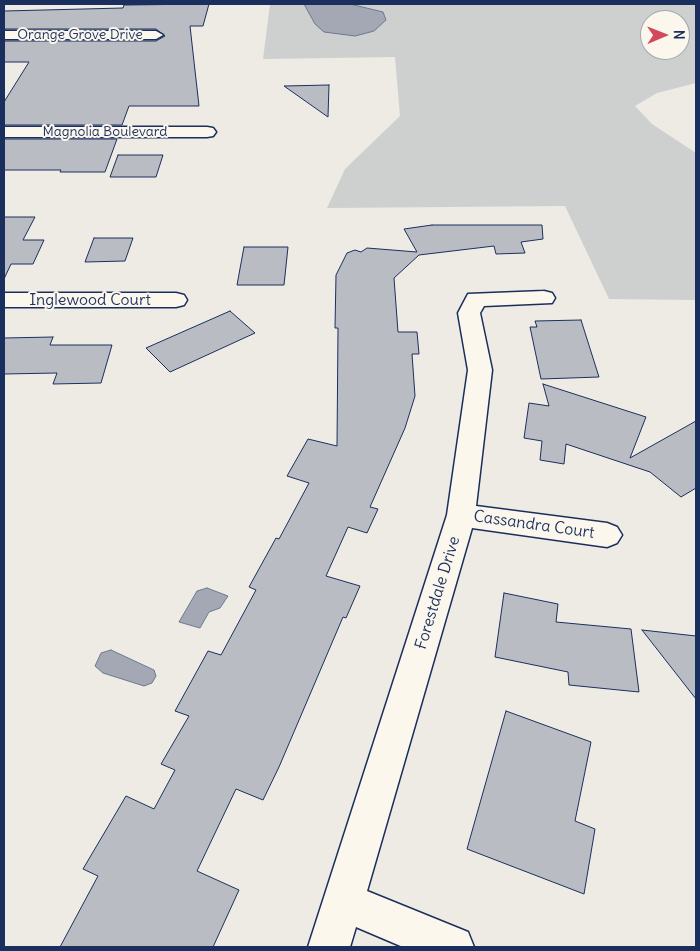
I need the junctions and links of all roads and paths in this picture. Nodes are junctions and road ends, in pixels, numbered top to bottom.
1 (156, 35) dead end
2 (4, 36) edge
3 (4, 132) edge
4 (206, 132) dead end
5 (544, 298) dead end
6 (4, 300) edge
7 (176, 300) dead end
8 (461, 515) junction
9 (607, 535) dead end
10 (344, 902) junction
11 (329, 947) edge
12 (453, 947) edge

1 - 2 street, Orange Grove Drive
3 - 4 street, Magnolia Boulevard
5 - 8 street, Forestdale Drive
6 - 7 street, Inglewood Court
8 - 9 street, Cassandra Court
8 - 10 street, Forestdale Drive
10 - 11 street, Forestdale Drive
10 - 12 street

